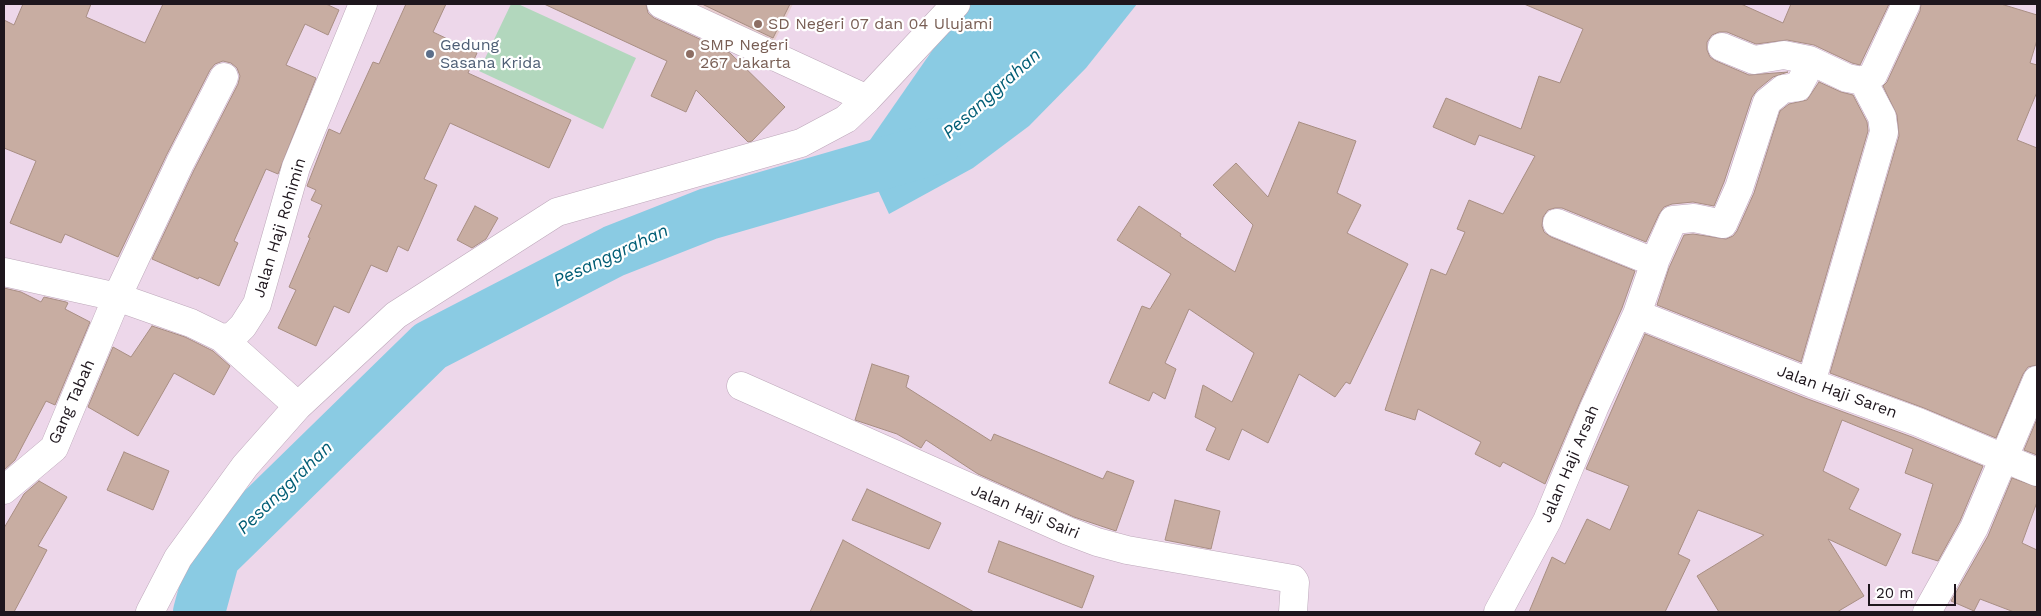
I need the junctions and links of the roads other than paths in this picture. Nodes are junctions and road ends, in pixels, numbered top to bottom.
1 (363, 4) edge
2 (661, 4) edge
3 (956, 4) edge
4 (1906, 4) edge
5 (1722, 47) dead end
6 (1809, 60) junction
7 (224, 77) dead end
8 (1863, 81) junction
9 (867, 99) junction
10 (1557, 223) dead end
11 (1654, 263) junction
12 (4, 272) edge
13 (117, 297) junction
14 (1637, 314) junction
15 (222, 338) junction
16 (2037, 380) edge
17 (1811, 383) junction
18 (741, 386) dead end
19 (298, 406) junction
20 (2004, 458) junction
21 (2037, 472) edge
22 (4, 490) edge
23 (150, 612) edge
24 (1293, 612) edge
25 (1498, 612) edge
26 (1927, 612) edge

1 - 15 street, Jalan Haji Rohimin
2 - 9 street
3 - 9 street
4 - 8 street
5 - 6 street
6 - 8 street
6 - 11 street, Jalan Haji Arsah
7 - 13 street, Gang Tabah
8 - 17 street
9 - 19 street
10 - 11 street
11 - 14 street, Jalan Haji Arsah
12 - 13 street
13 - 15 street
13 - 22 street, Gang Tabah
14 - 17 street, Jalan Haji Saren
14 - 25 street, Jalan Haji Arsah
15 - 19 street
16 - 20 street
17 - 20 street, Jalan Haji Saren
18 - 24 street, Jalan Haji Sairi
19 - 23 street
20 - 21 street, Jalan Haji Saren
20 - 26 street

